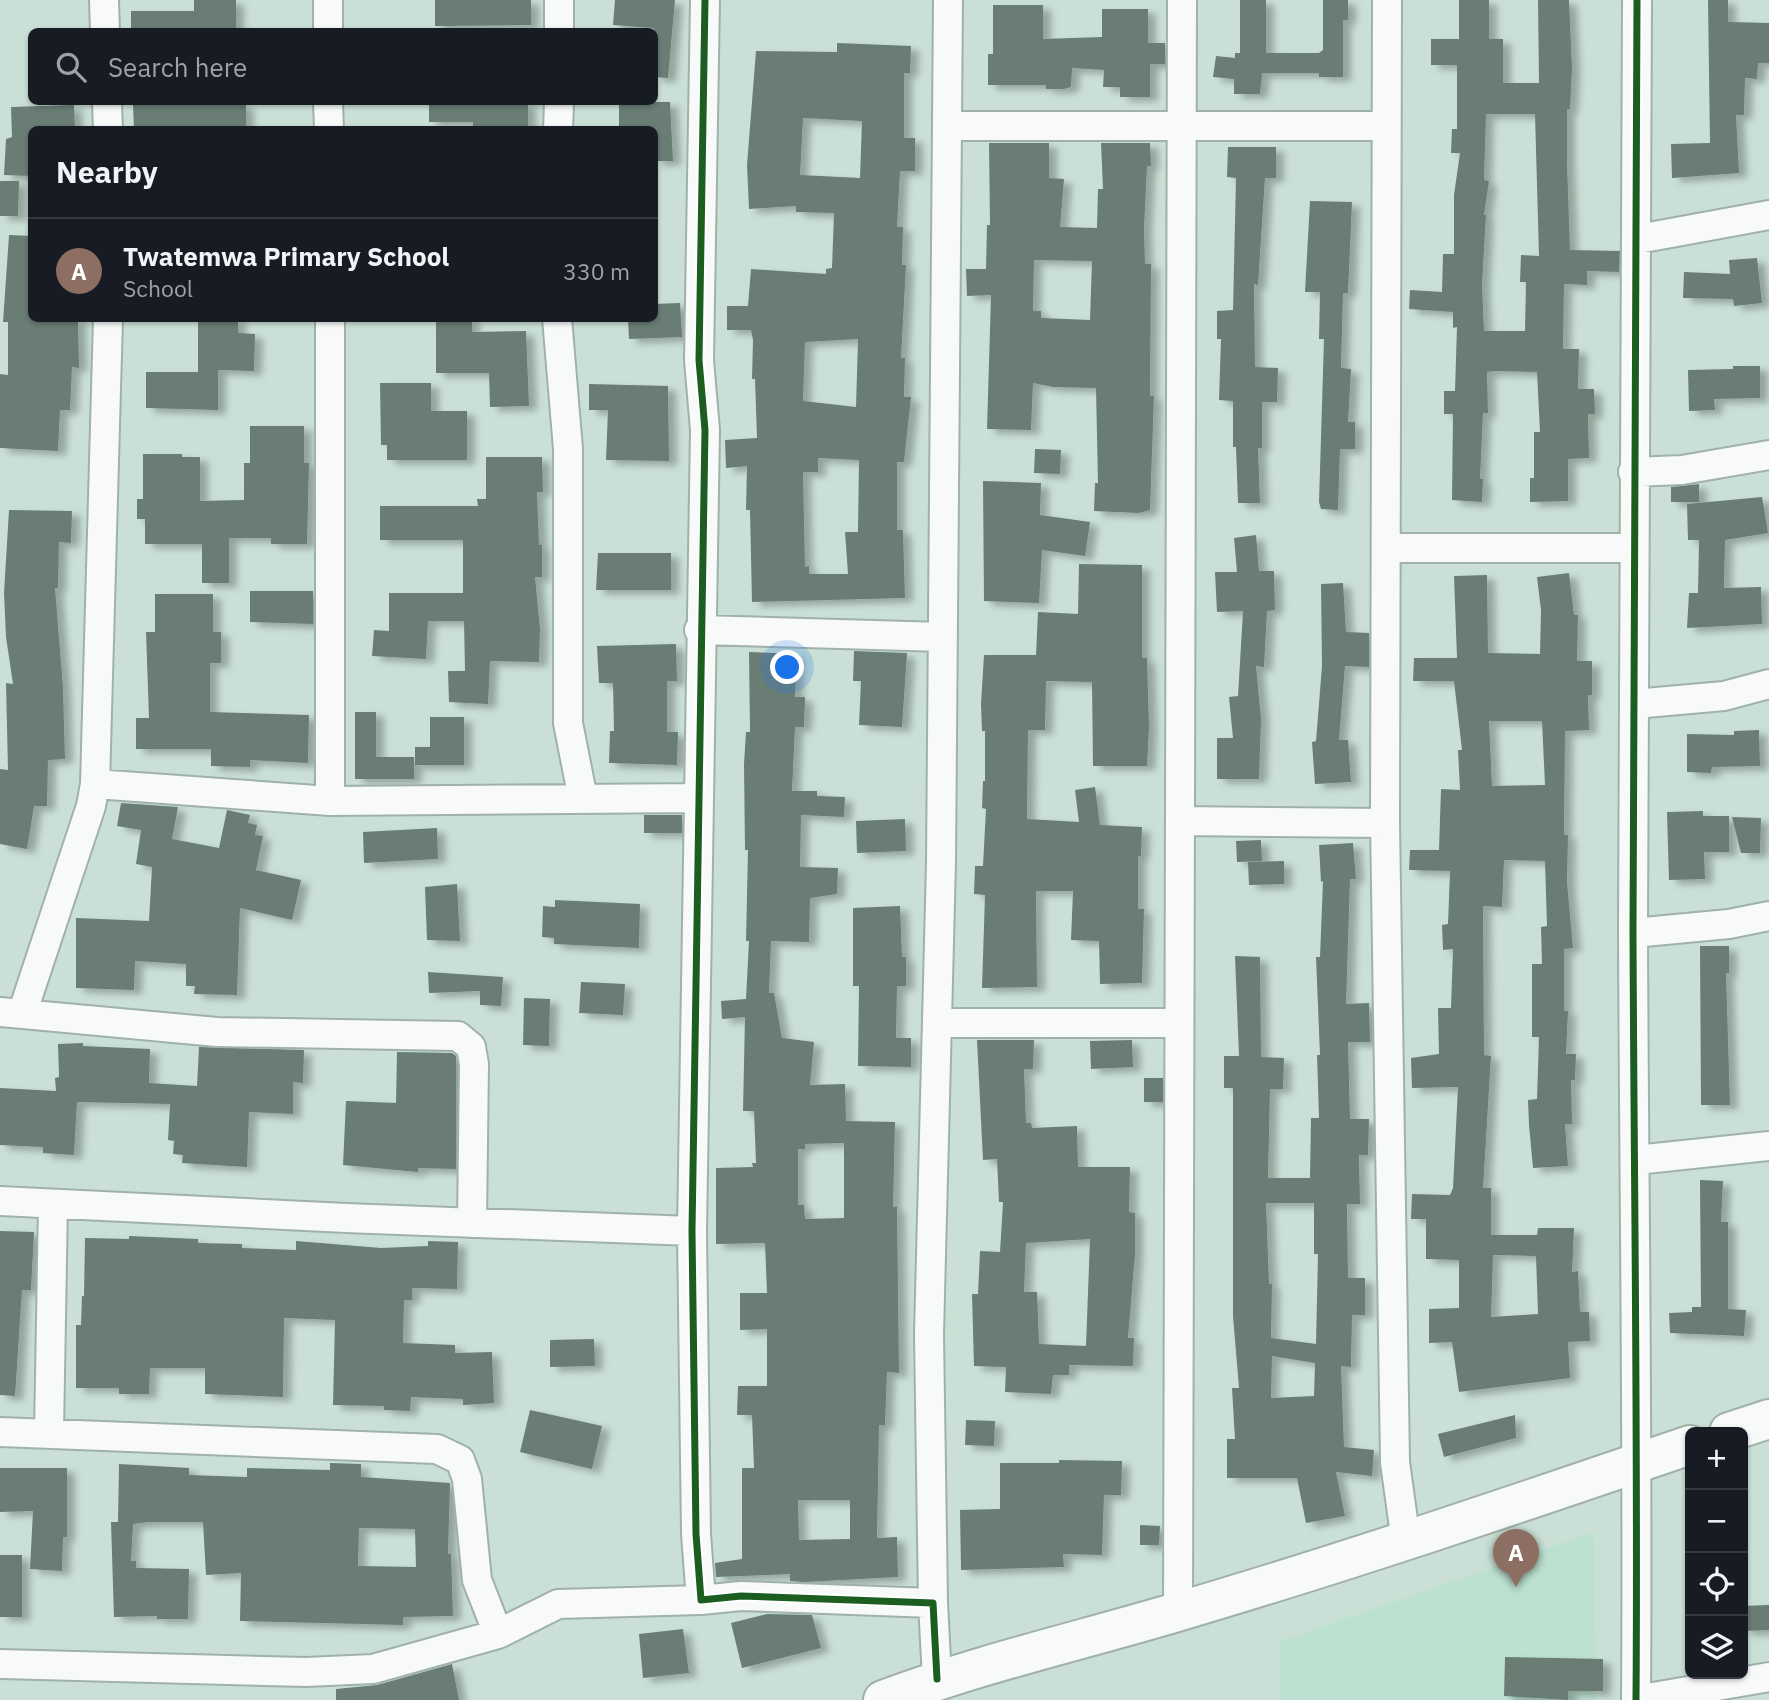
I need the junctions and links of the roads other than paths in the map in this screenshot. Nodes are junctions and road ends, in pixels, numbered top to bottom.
1 (104, 0) edge
2 (328, 0) edge
3 (559, 0) edge
4 (705, 0) edge
5 (948, 0) edge
6 (1182, 0) edge
7 (1387, 0) edge
8 (1637, 0) edge
9 (105, 28) edge
10 (328, 28) edge
11 (559, 28) edge
12 (107, 105) edge
13 (328, 105) edge
14 (559, 105) edge
15 (1182, 124) junction
16 (108, 126) edge
17 (329, 126) edge
18 (558, 126) edge
19 (947, 126) junction
20 (1386, 126) junction
21 (1769, 215) edge
22 (1638, 239) junction
23 (108, 322) edge
24 (330, 322) edge
25 (557, 322) edge
26 (1769, 455) edge
27 (1633, 472) junction
28 (1386, 548) junction
29 (1633, 548) junction
30 (699, 630) junction
31 (943, 637) junction
32 (1769, 684) edge
33 (1634, 704) junction
34 (94, 783) junction
35 (697, 798) junction
36 (583, 799) junction
37 (330, 800) junction
38 (1180, 821) junction
39 (1385, 823) junction
40 (1769, 916) edge
41 (1633, 933) junction
42 (11, 1013) edge
43 (937, 1023) junction
44 (1179, 1023) junction
45 (1769, 1146) edge
46 (1636, 1160) junction
47 (0, 1201) edge
48 (53, 1204) junction
49 (472, 1223) junction
50 (692, 1231) junction
51 (1769, 1419) edge
52 (1744, 1427) edge
53 (0, 1432) edge
54 (49, 1433) junction
55 (1685, 1447) edge
56 (1637, 1463) junction
57 (1406, 1542) junction
58 (701, 1600) junction
59 (933, 1603) junction
60 (1178, 1612) junction
61 (498, 1634) junction
62 (0, 1664) edge
63 (1769, 1677) edge
64 (937, 1679) junction
65 (883, 1700) edge
66 (1636, 1700) edge

1 - 9 street
2 - 10 street
3 - 11 street
4 - 30 street
5 - 19 street
6 - 15 street
7 - 20 street
8 - 22 street
12 - 16 street
13 - 17 street
14 - 18 street
15 - 19 street
15 - 20 street
15 - 38 street
19 - 31 street
20 - 28 street
21 - 22 street
22 - 27 street
23 - 34 street
24 - 37 street
25 - 36 street
26 - 27 street
27 - 29 street
28 - 29 street
28 - 39 street
29 - 33 street
30 - 31 street
30 - 35 street
31 - 43 street
32 - 33 street
33 - 41 street
34 - 37 street
34 - 42 street
35 - 36 street
35 - 50 street
36 - 37 street
38 - 39 street
38 - 44 street
39 - 57 street
40 - 41 street
41 - 46 street
42 - 49 street
43 - 44 street
43 - 59 street
44 - 60 street
45 - 46 street
46 - 56 street
47 - 48 street
48 - 49 street
48 - 54 street
49 - 50 street
50 - 58 street
51 - 52 main road
53 - 54 street
54 - 61 street
55 - 56 main road
56 - 57 main road
56 - 66 street
57 - 60 main road
58 - 59 street
58 - 61 street
59 - 64 street
60 - 64 main road
61 - 62 street
63 - 66 street
64 - 65 main road

